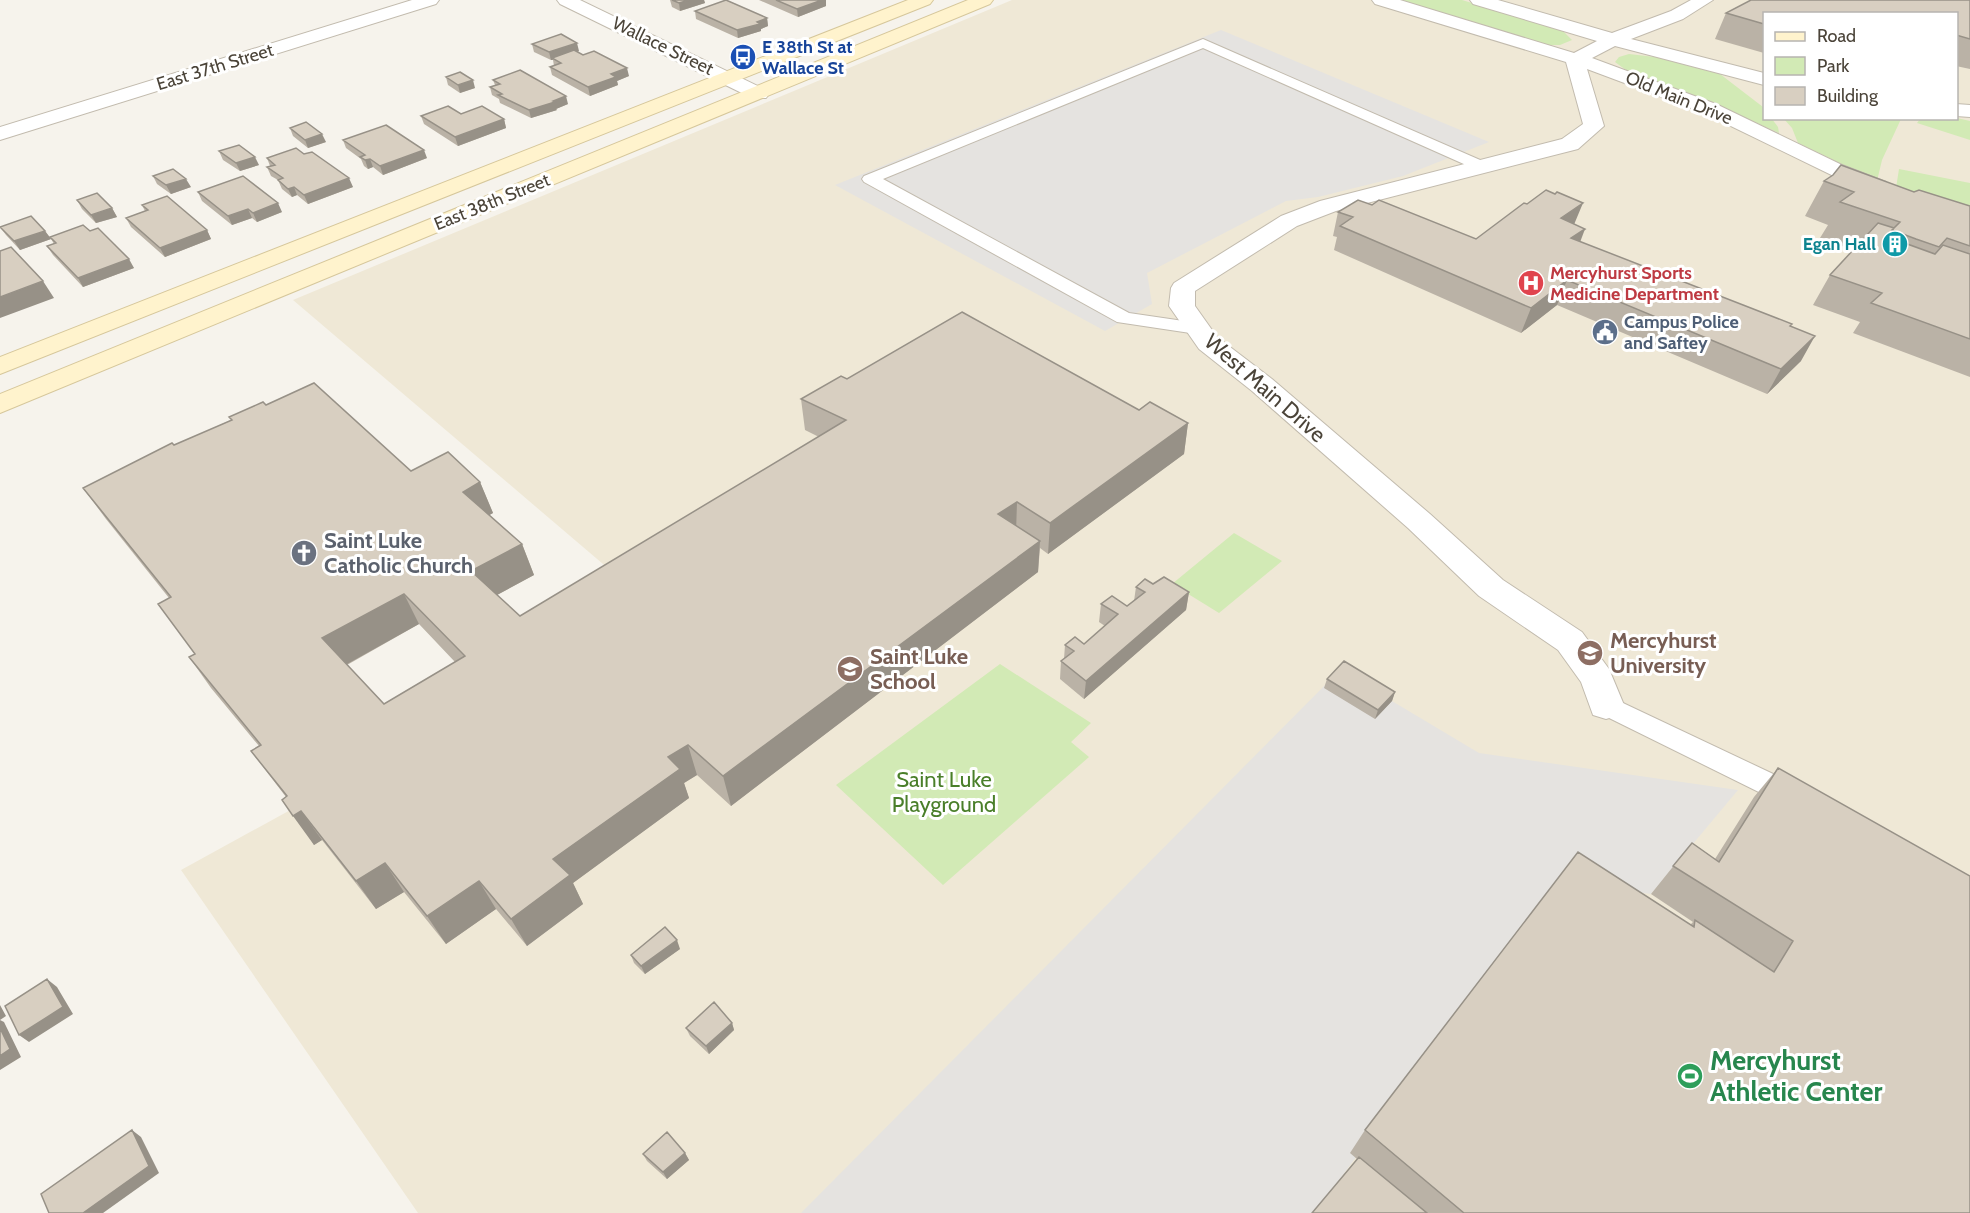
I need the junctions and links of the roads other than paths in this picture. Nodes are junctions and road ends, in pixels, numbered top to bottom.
1 (430, 0) edge
2 (566, 0) edge
3 (924, 0) edge
4 (984, 0) edge
5 (1381, 0) edge
6 (1479, 0) edge
7 (1704, 0) edge
8 (1614, 39) junction
9 (1575, 60) junction
10 (728, 77) junction
11 (1763, 79) edge
12 (759, 94) junction
13 (0, 134) edge
14 (1481, 166) junction
15 (1892, 192) edge
16 (1197, 328) junction
17 (0, 366) edge
18 (0, 404) edge
19 (1606, 705) joint
20 (1819, 808) edge

1 - 13 street, East 37th Street
2 - 10 street, Wallace Street
3 - 10 main road, East 38th Street
4 - 12 main road, East 38th Street
5 - 9 street, Old Main Drive
6 - 8 street, Old Main Drive
7 - 8 street
8 - 9 street
8 - 11 street, Old Main Drive
9 - 14 street, West Main Drive
9 - 15 street, Old Main Drive
10 - 12 street, Wallace Street
10 - 17 main road, East 38th Street
12 - 18 main road, East 38th Street
14 - 16 street, West Main Drive
14 - 16 lane
16 - 19 street, West Main Drive
19 - 20 lane

